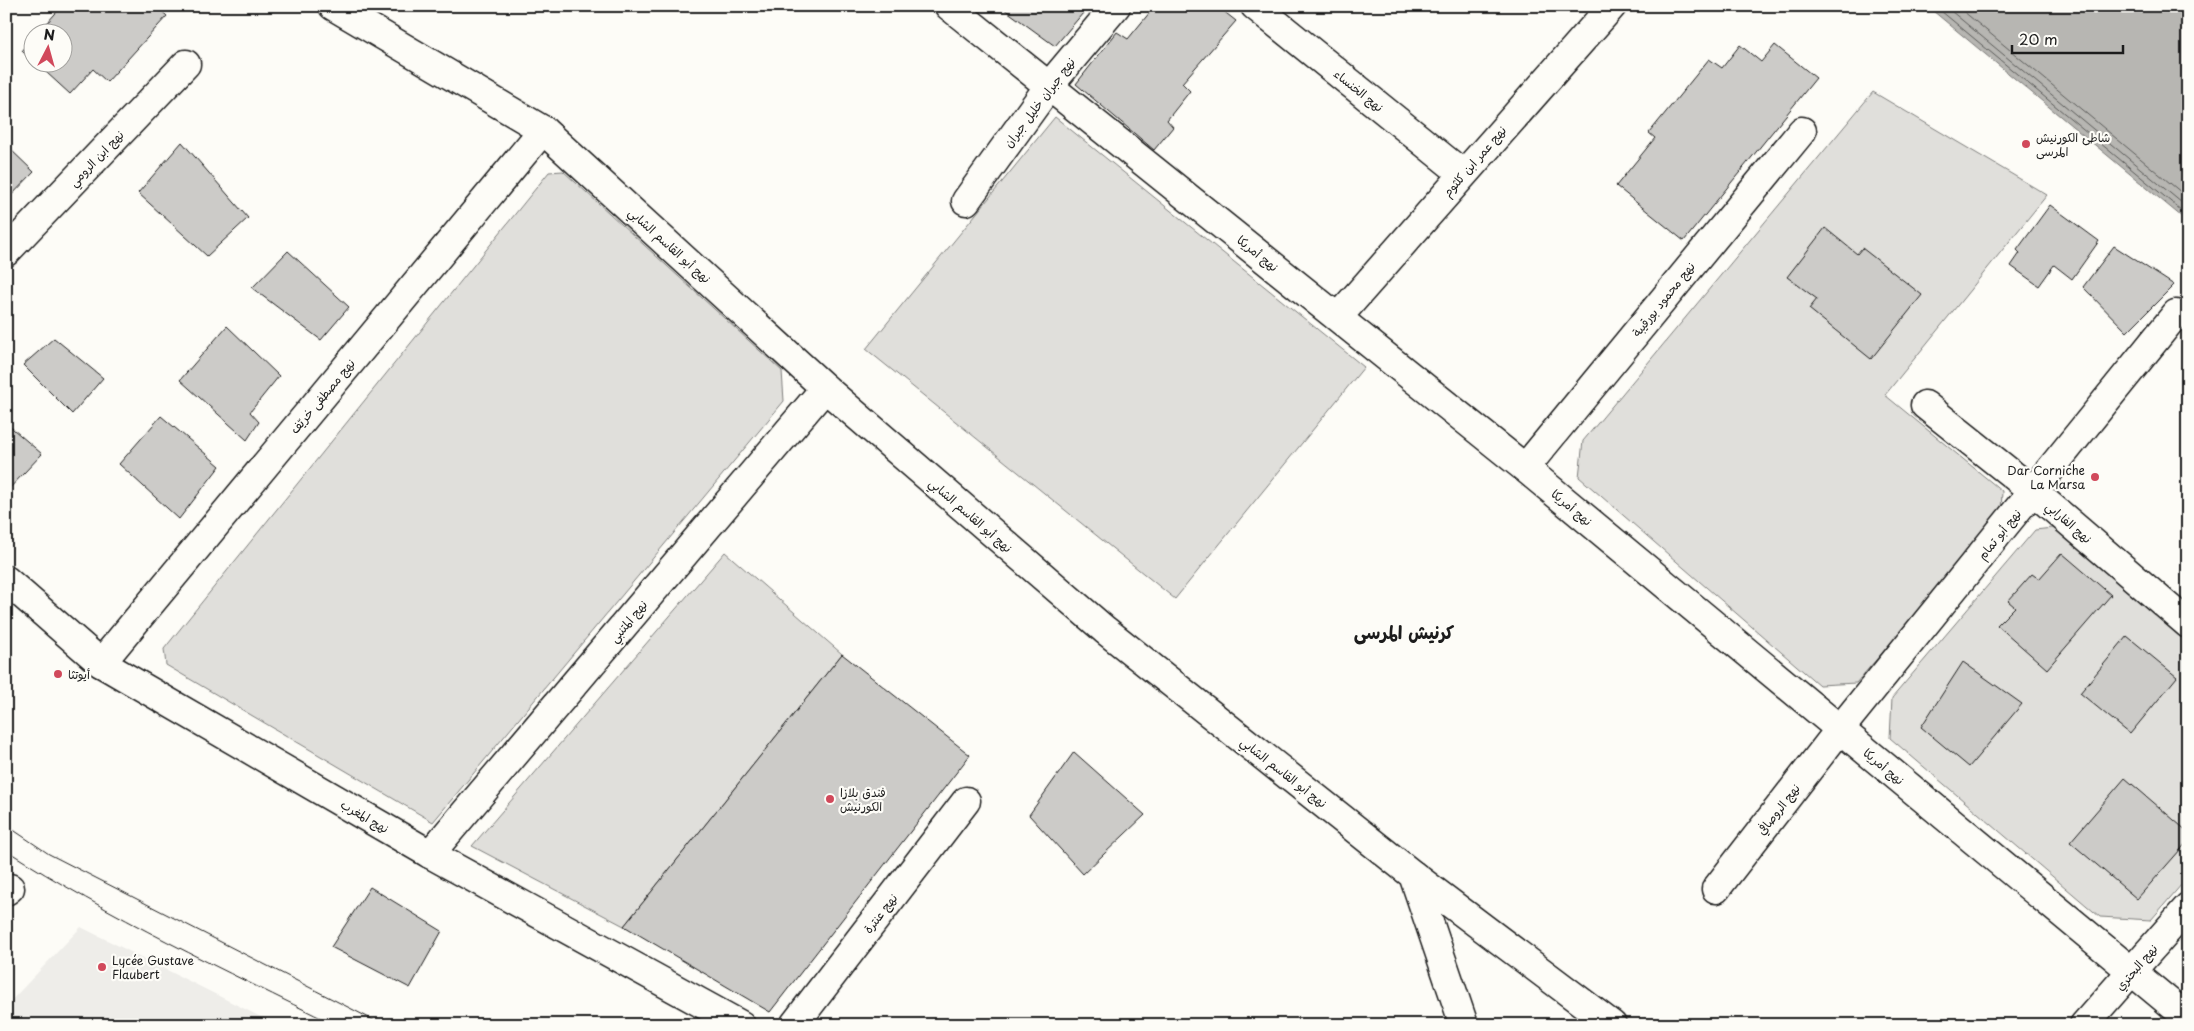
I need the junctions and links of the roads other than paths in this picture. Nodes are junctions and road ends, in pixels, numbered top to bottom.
1 (333, 6) edge
2 (950, 6) edge
3 (1116, 6) edge
4 (1255, 6) edge
5 (1612, 6) edge
6 (186, 64) dead end
7 (1049, 86) junction
8 (543, 130) junction
9 (1802, 131) dead end
10 (1462, 174) junction
11 (966, 201) dead end
12 (6, 252) edge
13 (2176, 314) dead end
14 (1338, 317) junction
15 (825, 388) junction
16 (1925, 405) dead end
17 (1525, 468) junction
18 (2033, 492) junction
19 (6, 580) edge
20 (2188, 624) edge
21 (102, 663) junction
22 (1840, 729) junction
23 (966, 801) dead end
24 (430, 854) junction
25 (1413, 875) junction
26 (1716, 889) dead end
27 (2188, 908) edge
28 (2133, 972) junction
29 (2188, 1018) edge
30 (741, 1025) edge
31 (794, 1025) edge
32 (1464, 1025) edge
33 (1612, 1025) edge
34 (2084, 1025) edge

1 - 8 street, نهج أبو القاسم الشابي
2 - 7 street, نهج أمريكا
3 - 7 street, نهج جبران خليل جبران
4 - 10 street, نهج الخنساء
5 - 10 street, نهج عمر ابن كلثوم
6 - 12 street, نهج ابن الرومي
7 - 11 street, نهج جبران خليل جبران
7 - 14 street, نهج أمريكا
8 - 15 street, نهج أبو القاسم الشابي
8 - 21 street, نهج مصطفى خريّف
9 - 17 street, نهج محمود بورقيبة
10 - 14 street, نهج عمر ابن كلثوم
13 - 18 street, نهج أبو تمام
14 - 17 street, نهج أمريكا
15 - 24 street, نهج المتنبي
15 - 25 street, نهج أبو القاسم الشابي
16 - 18 street, نهج الفارابي
17 - 22 street, نهج أمريكا
18 - 20 street, نهج الفارابي
18 - 22 street, نهج أبو تمام
19 - 21 street, نهج المغرب
21 - 24 street, نهج المغرب
22 - 26 street, نهج الروصافي
22 - 28 street, نهج أمريكا
23 - 31 street, نهج عنترة
24 - 30 street, نهج المغرب
25 - 32 street
25 - 33 street, نهج أبو القاسم الشابي
27 - 28 street, نهج البحتري
28 - 29 street, نهج أمريكا
28 - 34 street, نهج البحتري

